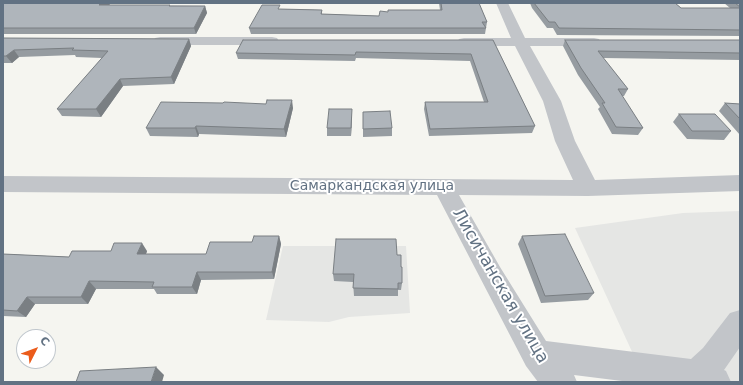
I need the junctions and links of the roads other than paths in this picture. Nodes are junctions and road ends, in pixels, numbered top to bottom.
1 (502, 3) edge
2 (146, 41) edge
3 (289, 41) edge
4 (448, 42) edge
5 (520, 42) junction
6 (606, 42) edge
7 (740, 183) edge
8 (3, 184) edge
9 (443, 186) junction
10 (588, 188) junction
11 (740, 323) edge
12 (537, 355) junction
13 (706, 379) edge
14 (560, 382) edge

1 - 5 street
2 - 3 street
4 - 5 street
5 - 6 street
5 - 10 street
7 - 10 street, Самаркандская улица
8 - 9 street, Самаркандская улица
9 - 10 street, Самаркандская улица
9 - 12 street, Лисичанская улица
11 - 13 street
12 - 13 street
12 - 14 street, Лисичанская улица

